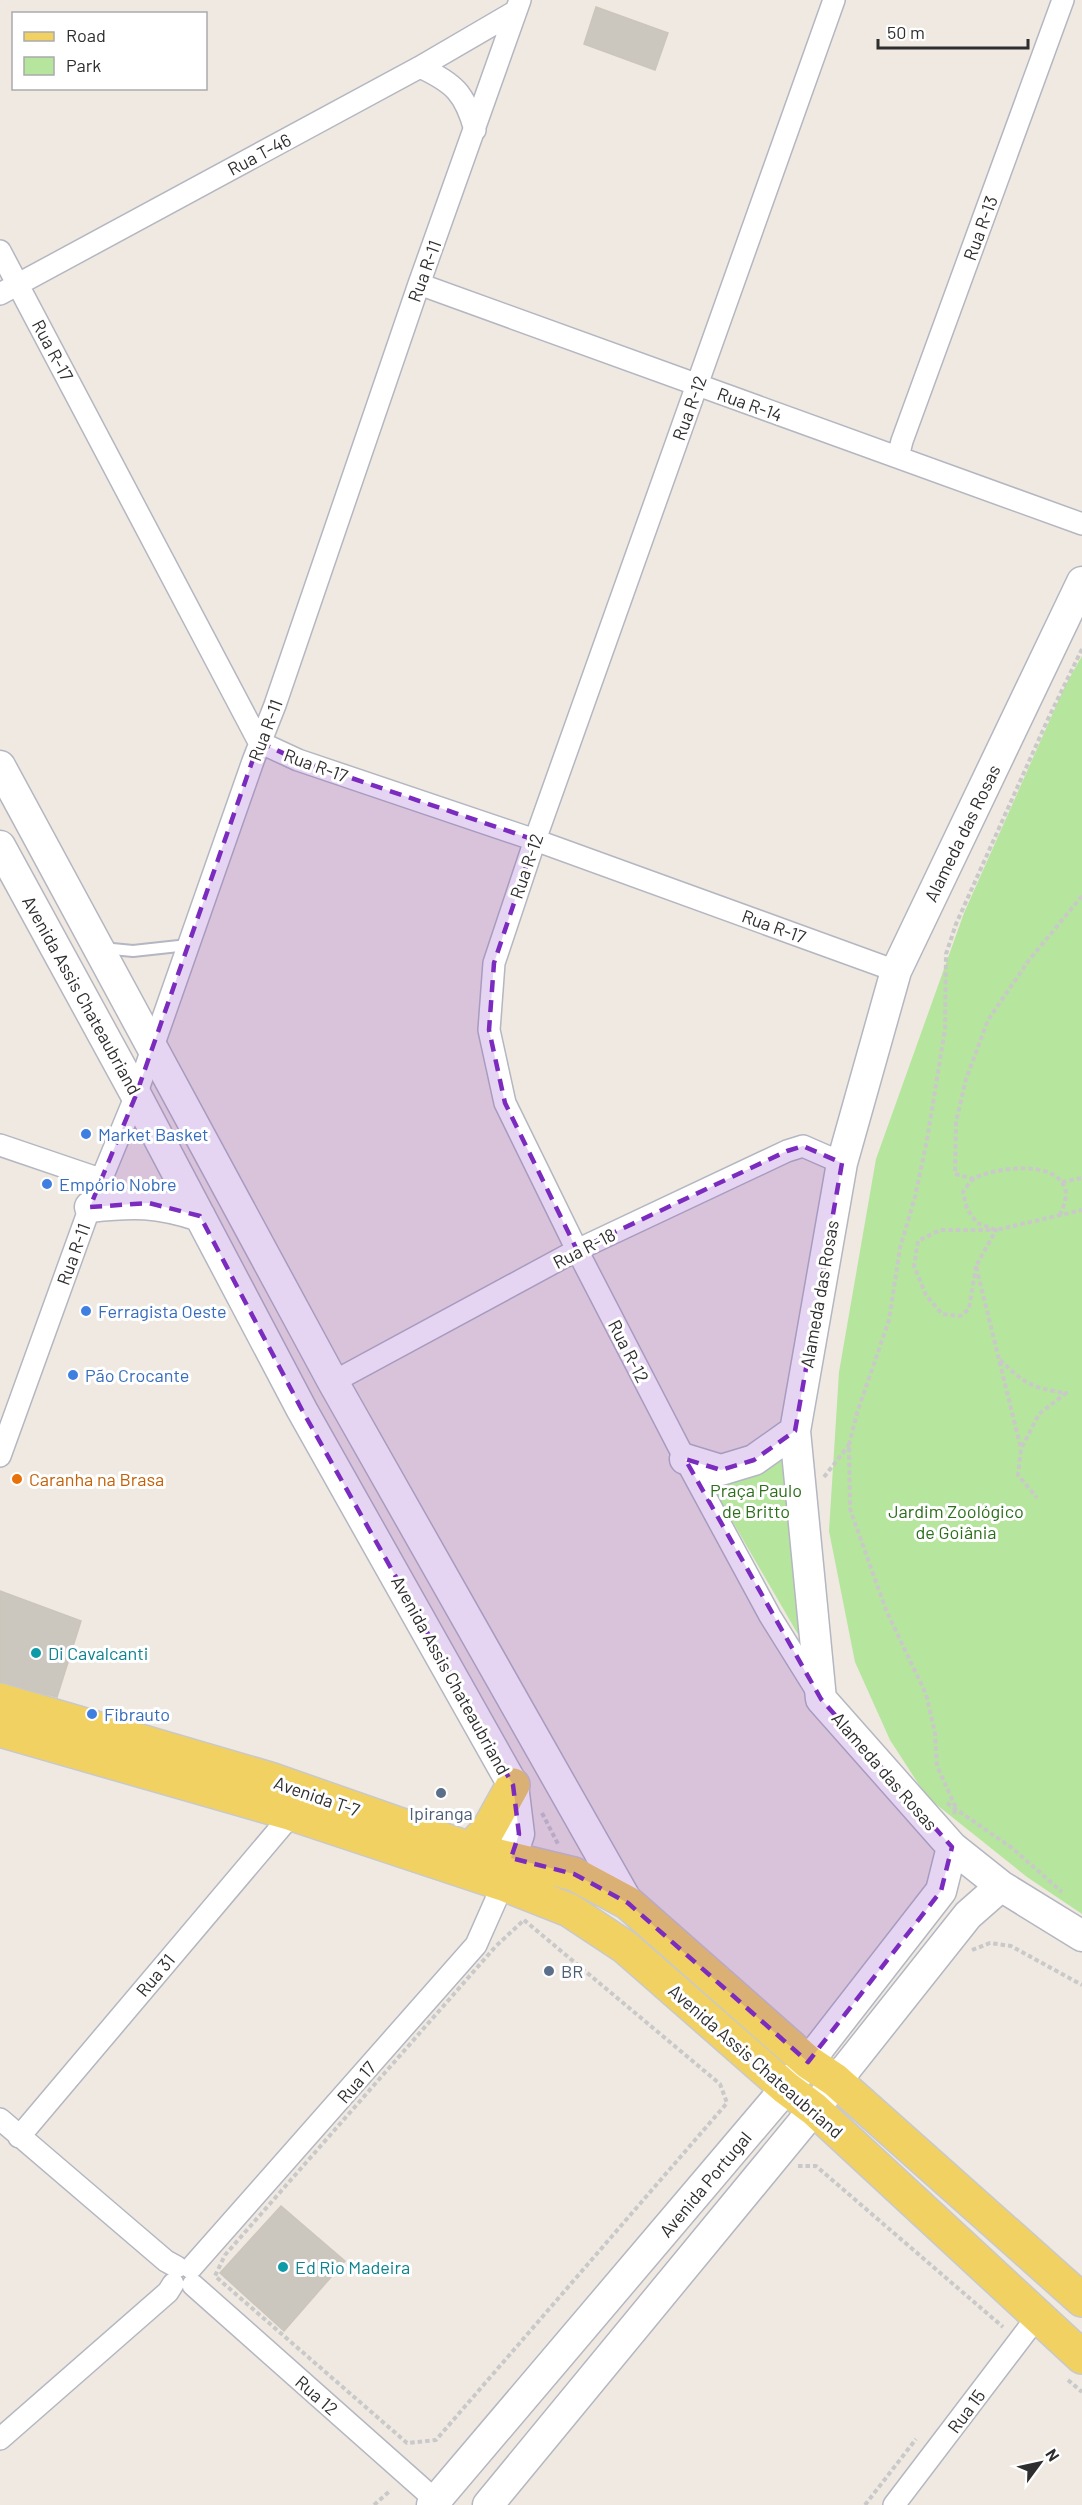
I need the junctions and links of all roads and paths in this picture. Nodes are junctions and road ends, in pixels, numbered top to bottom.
1 (834, 0) edge
2 (1063, 0) edge
3 (518, 5) edge
4 (420, 67) junction
5 (475, 130) junction
6 (0, 251) edge
7 (419, 284) junction
8 (9, 289) edge
9 (698, 384) junction
10 (898, 457) junction
11 (1082, 524) edge
12 (1082, 582) edge
13 (1082, 649) edge
14 (259, 742) junction
15 (0, 766) edge
16 (535, 840) junction
17 (0, 846) edge
18 (1082, 896) edge
19 (188, 945) junction
20 (97, 947) junction
21 (896, 971) junction
22 (152, 1049) junction
23 (136, 1095) junction
24 (0, 1145) edge
25 (842, 1162) junction
26 (1082, 1178) edge
27 (974, 1179) junction
28 (1062, 1183) junction
29 (95, 1193) junction
30 (1082, 1210) edge
31 (1060, 1215) junction
32 (200, 1216) junction
33 (996, 1230) junction
34 (577, 1250) junction
35 (976, 1266) junction
36 (999, 1360) junction
37 (333, 1382) junction
38 (795, 1431) junction
39 (4, 1433) edge
40 (849, 1445) junction
41 (1021, 1449) junction
42 (0, 1456) edge
43 (685, 1459) junction
44 (822, 1479) dead end
45 (1037, 1498) dead end
46 (821, 1699) junction
47 (0, 1700) edge
48 (0, 1730) edge
49 (513, 1785) junction
50 (939, 1799) dead end
51 (956, 1808) junction
52 (292, 1814) junction
53 (948, 1842) junction
54 (470, 1849) junction
55 (507, 1871) junction
56 (1001, 1886) junction
57 (941, 1891) junction
58 (1068, 1897) dead end
59 (628, 1903) junction
60 (968, 1915) junction
61 (1082, 1936) edge
62 (970, 1951) dead end
63 (1082, 1985) edge
64 (808, 2062) junction
65 (835, 2080) junction
66 (786, 2088) junction
67 (814, 2109) junction
68 (0, 2119) edge
69 (19, 2137) junction
70 (816, 2166) dead end
71 (215, 2276) joint
72 (177, 2277) junction
73 (1082, 2300) edge
74 (1038, 2317) junction
75 (996, 2335) dead end
76 (1072, 2366) edge
77 (1082, 2392) edge
78 (923, 2430) dead end
79 (0, 2439) edge
80 (384, 2483) dead end
81 (437, 2504) edge
82 (374, 2505) edge
83 (488, 2505) edge
84 (865, 2505) edge
85 (894, 2505) edge

1 - 9 street, Rua R-12
2 - 10 street, Rua R-13
3 - 4 street, Rua T-46
3 - 5 street, Rua R-11
4 - 5 street
4 - 8 street, Rua T-46
5 - 7 street, Rua R-11
6 - 8 street, Rua R-17
7 - 9 street, Rua R-14
7 - 14 street, Rua R-11
8 - 14 street, Rua R-17
9 - 10 street, Rua R-14
9 - 16 street, Rua R-12
10 - 11 street, Rua R-14
12 - 21 main road, Alameda das Rosas
13 - 40 path
14 - 16 street, Rua R-17
14 - 19 street, Rua R-11
15 - 20 main road, Avenida Assis Chateaubriand
16 - 21 street, Rua R-17
16 - 34 street, Rua R-12
17 - 23 main road, Avenida Assis Chateaubriand
18 - 27 path
19 - 20 lane
19 - 22 street, Rua R-11
20 - 22 main road, Avenida Assis Chateaubriand
21 - 25 main road, Alameda das Rosas
22 - 23 street, Rua R-11
22 - 37 main road, Avenida Assis Chateaubriand
23 - 29 street, Rua R-11
23 - 32 main road, Avenida Assis Chateaubriand
24 - 29 street
25 - 34 street, Rua R-18
25 - 38 main road, Alameda das Rosas
26 - 28 path
27 - 28 path
27 - 33 path
28 - 31 path
29 - 32 main road
29 - 39 street, Rua R-11
30 - 31 path
31 - 33 path
32 - 49 main road, Avenida Assis Chateaubriand
33 - 35 path
33 - 35 path
34 - 37 street, Rua R-18
34 - 43 street, Rua R-12
35 - 36 path
36 - 41 path
36 - 41 path
37 - 59 main road, Avenida Assis Chateaubriand
38 - 43 main road
38 - 46 main road, Alameda das Rosas
39 - 42 street, Rua R-11
40 - 44 path
40 - 51 path
41 - 45 path
43 - 46 street, Rua R-12
46 - 53 main road, Alameda das Rosas
47 - 54 main road, Avenida T-7
48 - 52 main road, Avenida T-7
49 - 54 main road
49 - 55 main road, Avenida Assis Chateaubriand
50 - 51 path
51 - 53 path
51 - 58 path
52 - 55 main road, Avenida T-7
52 - 69 street, Rua 31
53 - 56 main road, Alameda das Rosas
53 - 57 main road, Avenida Portugal
54 - 55 main road, Avenida T-7
55 - 59 main road, Avenida T-7
55 - 66 main road, Avenida Assis Chateaubriand
55 - 72 street, Rua 17
56 - 60 main road, Avenida Portugal
56 - 61 main road, Alameda das Rosas
57 - 60 main road
57 - 64 main road, Avenida Portugal
59 - 64 main road, Avenida Assis Chateaubriand
60 - 65 main road, Avenida Portugal
62 - 63 path
64 - 65 main road, Avenida Assis Chateaubriand
64 - 66 main road, Avenida Portugal
65 - 67 main road, Avenida Portugal
65 - 73 main road, Avenida Assis Chateaubriand
66 - 67 main road, Avenida Assis Chateaubriand
66 - 81 main road, Avenida Portugal
67 - 74 main road, Avenida Assis Chateaubriand
67 - 83 main road, Avenida Portugal
68 - 69 street, Rua 12
69 - 72 street, Rua 12
70 - 75 path
71 - 71 path
72 - 79 street, Rua 17
72 - 81 street, Rua 12
74 - 76 main road, Avenida Assis Chateaubriand
74 - 85 street, Rua 15
76 - 77 path
78 - 84 path
80 - 82 path

